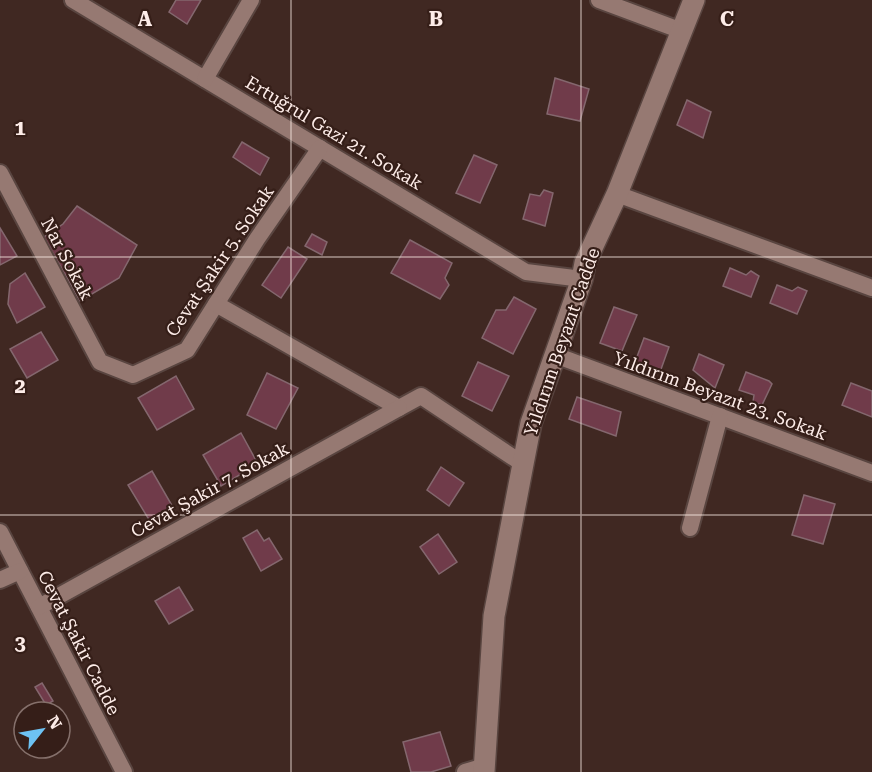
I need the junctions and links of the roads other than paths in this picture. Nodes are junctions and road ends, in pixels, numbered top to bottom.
1 (73, 0) edge
2 (251, 0) edge
3 (599, 0) edge
4 (694, 0) edge
5 (682, 32) junction
6 (205, 79) junction
7 (320, 148) junction
8 (0, 173) edge
9 (617, 194) junction
10 (582, 279) junction
11 (872, 288) edge
12 (216, 303) junction
13 (555, 355) junction
14 (100, 362) joint
15 (399, 408) junction
16 (720, 416) junction
17 (523, 464) junction
18 (872, 473) edge
19 (690, 528) dead end
20 (0, 532) edge
21 (20, 571) junction
22 (0, 580) edge
23 (39, 607) junction
24 (478, 770) edge
25 (124, 772) edge

1 - 6 street, Ertuğrul Gazi 21. Sokak
2 - 6 street
3 - 5 street
4 - 5 street, Yıldırım Beyazıt Cadde
5 - 9 street, Yıldırım Beyazıt Cadde
6 - 7 street, Ertuğrul Gazi 21. Sokak
7 - 10 street, Ertuğrul Gazi 21. Sokak
7 - 12 street, Cevat Şakir 5. Sokak
8 - 14 street, Nar Sokak
9 - 10 street, Yıldırım Beyazıt Cadde
9 - 11 street
10 - 13 street, Yıldırım Beyazıt Cadde
12 - 14 street, Cevat Şakir 5. Sokak
12 - 15 street
13 - 16 street, Yıldırım Beyazıt 23. Sokak
13 - 17 street, Yıldırım Beyazıt Cadde
15 - 17 street, Cevat Şakir 7. Sokak
15 - 23 street, Cevat Şakir 7. Sokak
16 - 18 street, Yıldırım Beyazıt 23. Sokak
16 - 19 street
17 - 24 street, Yıldırım Beyazıt Cadde
20 - 21 street, Cevat Şakir Cadde
21 - 22 street
21 - 23 street, Cevat Şakir Cadde
23 - 25 street, Cevat Şakir Cadde

